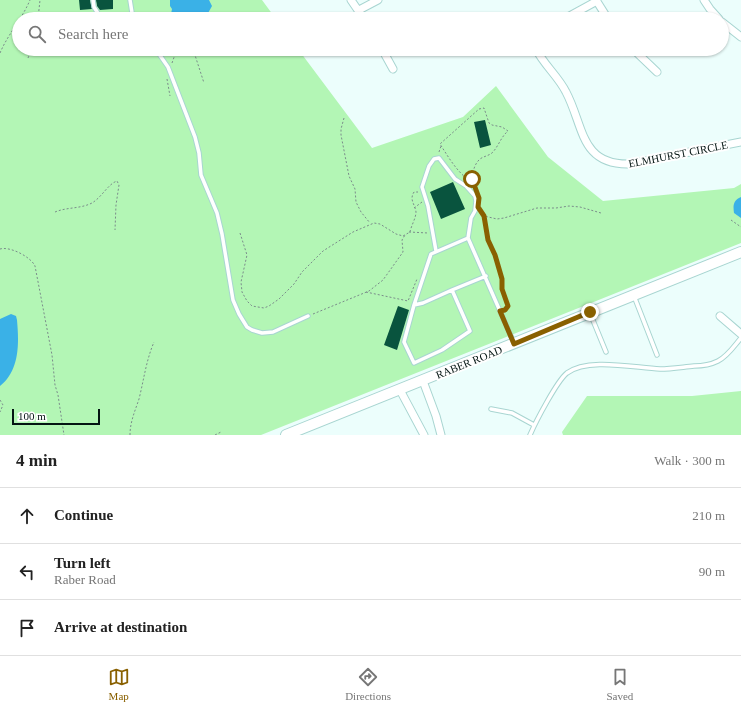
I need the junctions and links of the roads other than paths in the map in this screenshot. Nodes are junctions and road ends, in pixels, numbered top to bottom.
1 (93, 0) edge
2 (130, 0) edge
3 (351, 0) edge
4 (378, 0) edge
5 (704, 0) edge
6 (596, 1) edge
7 (359, 10) joint
8 (97, 12) edge
9 (133, 12) edge
10 (576, 12) edge
11 (603, 12) edge
12 (713, 12) edge
13 (729, 28) edge
14 (741, 37) edge
15 (160, 56) edge
16 (386, 56) edge
17 (540, 56) edge
18 (640, 56) edge
19 (393, 69) dead end
20 (657, 72) dead end
21 (741, 142) edge
22 (468, 238) junction
23 (436, 251) junction
24 (741, 252) edge
25 (486, 276) junction
26 (452, 290) junction
27 (633, 295) junction
28 (414, 305) junction
29 (590, 312) junction
30 (308, 316) road end
31 (720, 316) dead end
32 (741, 334) edge
33 (741, 338) edge
34 (514, 344) junction
35 (606, 352) dead end
36 (657, 355) dead end
37 (423, 381) junction
38 (400, 390) junction
39 (491, 410) dead end
40 (534, 424) junction
41 (286, 435) edge
42 (424, 435) edge
43 (441, 435) edge
44 (530, 435) edge

1 - 8 lane
2 - 9 lane
3 - 7 street
4 - 7 street
5 - 12 street
6 - 10 street
6 - 11 street
13 - 14 street
15 - 30 lane
16 - 19 street
17 - 21 street, ELMHURST CIRCLE
18 - 20 street
22 - 23 lane
22 - 23 lane
22 - 25 lane
23 - 28 lane
24 - 27 street, RABER ROAD
25 - 26 lane
25 - 34 lane
26 - 28 lane
26 - 28 lane
27 - 29 street, RABER ROAD
27 - 36 lane
29 - 34 street, RABER ROAD
29 - 35 lane
31 - 32 street
33 - 40 lane
34 - 37 street, RABER ROAD
37 - 38 street, RABER ROAD
37 - 43 street
38 - 41 street, RABER ROAD
38 - 42 street
39 - 40 lane
40 - 44 lane

